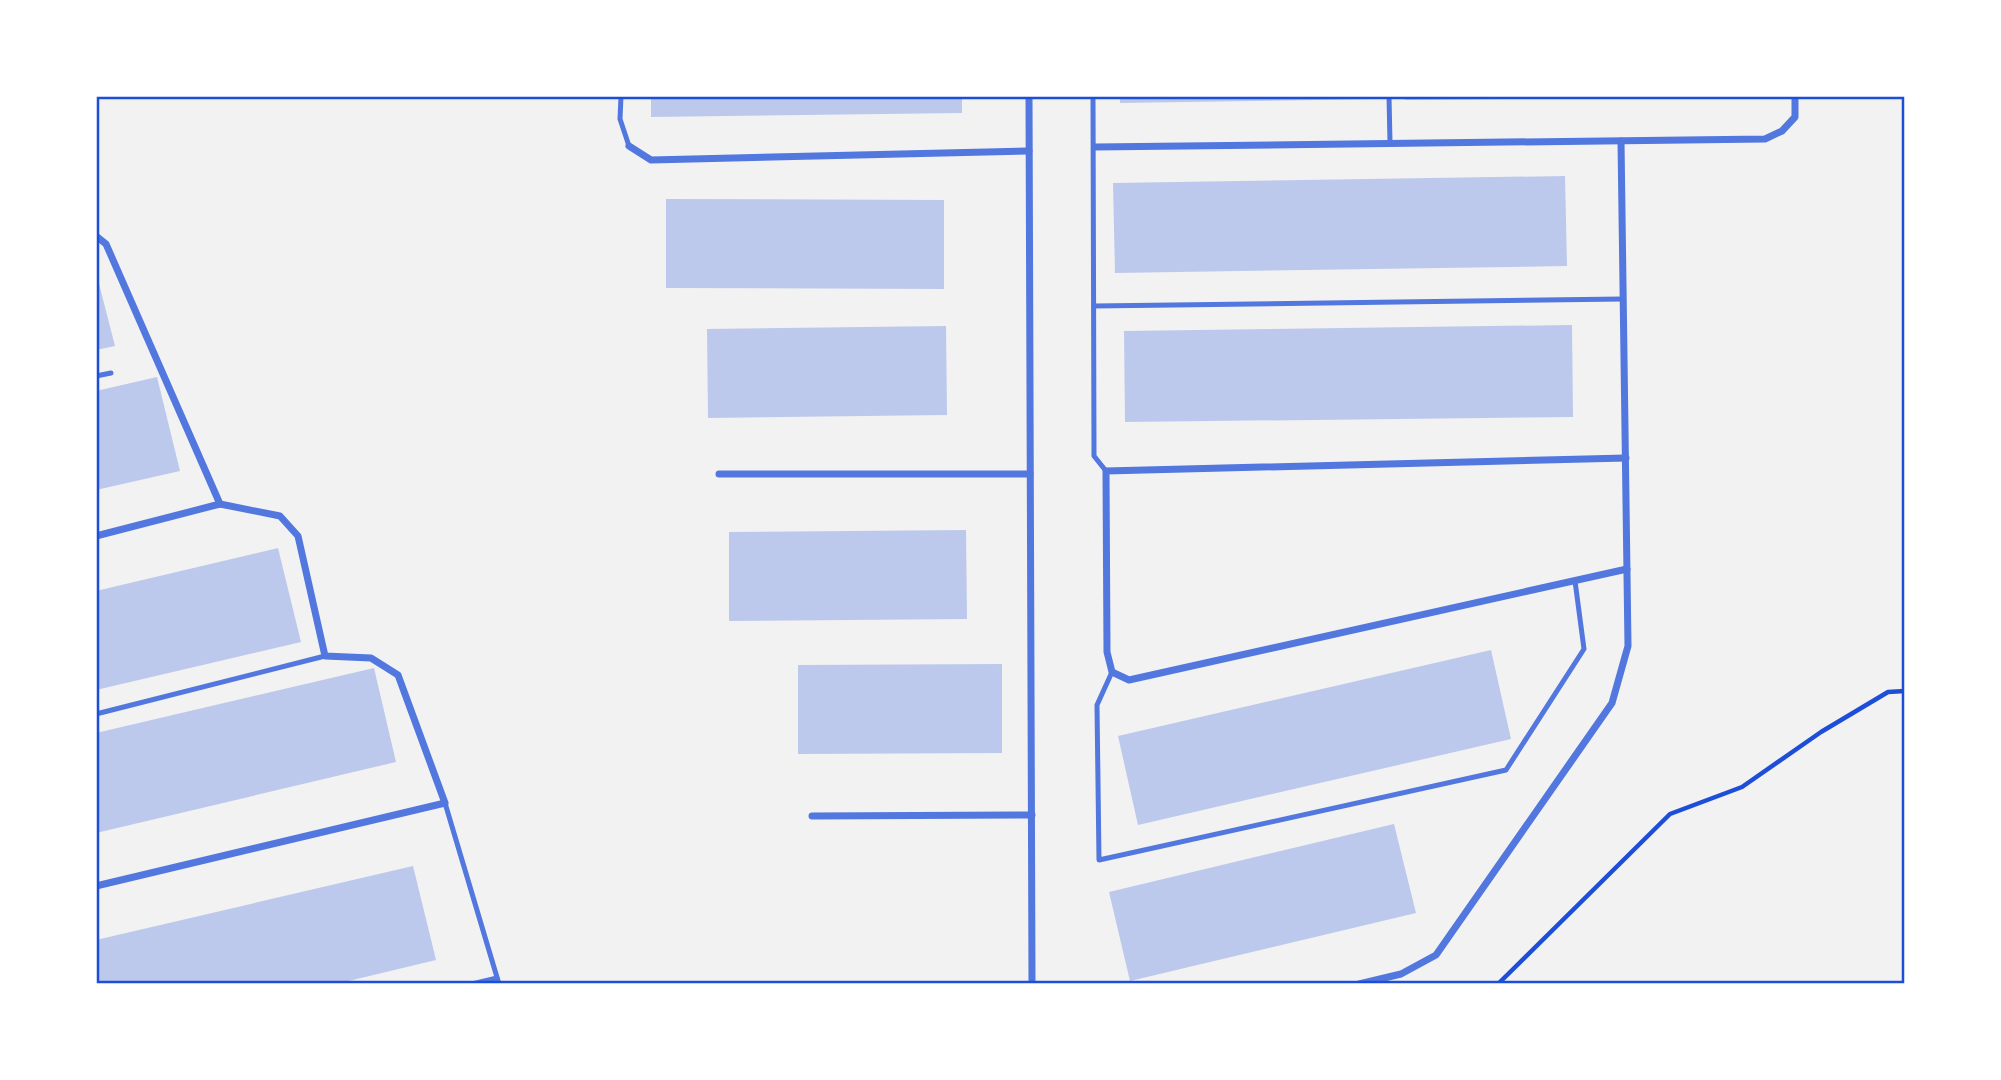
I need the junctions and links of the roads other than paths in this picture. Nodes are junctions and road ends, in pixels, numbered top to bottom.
1 (621, 96) edge
2 (1029, 96) edge
3 (1093, 96) edge
4 (1390, 96) edge
5 (1794, 96) edge
6 (1621, 141) junction
7 (1390, 143) junction
8 (629, 146) joint
9 (1095, 147) junction
10 (1029, 151) junction
11 (96, 236) edge
12 (1623, 299) junction
13 (1094, 306) junction
14 (111, 373) dead end
15 (96, 376) edge
16 (1626, 458) junction
17 (1106, 471) junction
18 (719, 474) dead end
19 (1030, 474) junction
20 (220, 504) junction
21 (96, 536) edge
22 (1627, 569) junction
23 (1574, 581) junction
24 (325, 656) junction
25 (1112, 672) junction
26 (96, 714) edge
27 (444, 803) junction
28 (1032, 815) junction
29 (812, 816) dead end
30 (96, 886) edge
31 (498, 981) edge
32 (472, 984) edge
33 (1032, 984) edge
34 (1359, 984) edge

1 - 8 lane
2 - 10 street
3 - 9 lane
4 - 7 lane
5 - 6 street
6 - 7 street
6 - 12 street
7 - 9 street
8 - 10 street
9 - 13 lane
10 - 19 street
11 - 20 street
12 - 13 lane
12 - 16 street
13 - 17 lane
14 - 15 lane
16 - 17 street
16 - 22 street
17 - 25 street
18 - 19 street
19 - 28 street
20 - 21 street
20 - 24 street
22 - 23 street
22 - 34 street
23 - 25 street
23 - 25 lane
24 - 26 lane
24 - 27 street
27 - 30 street
27 - 31 lane
28 - 29 street
28 - 33 street
31 - 32 lane

